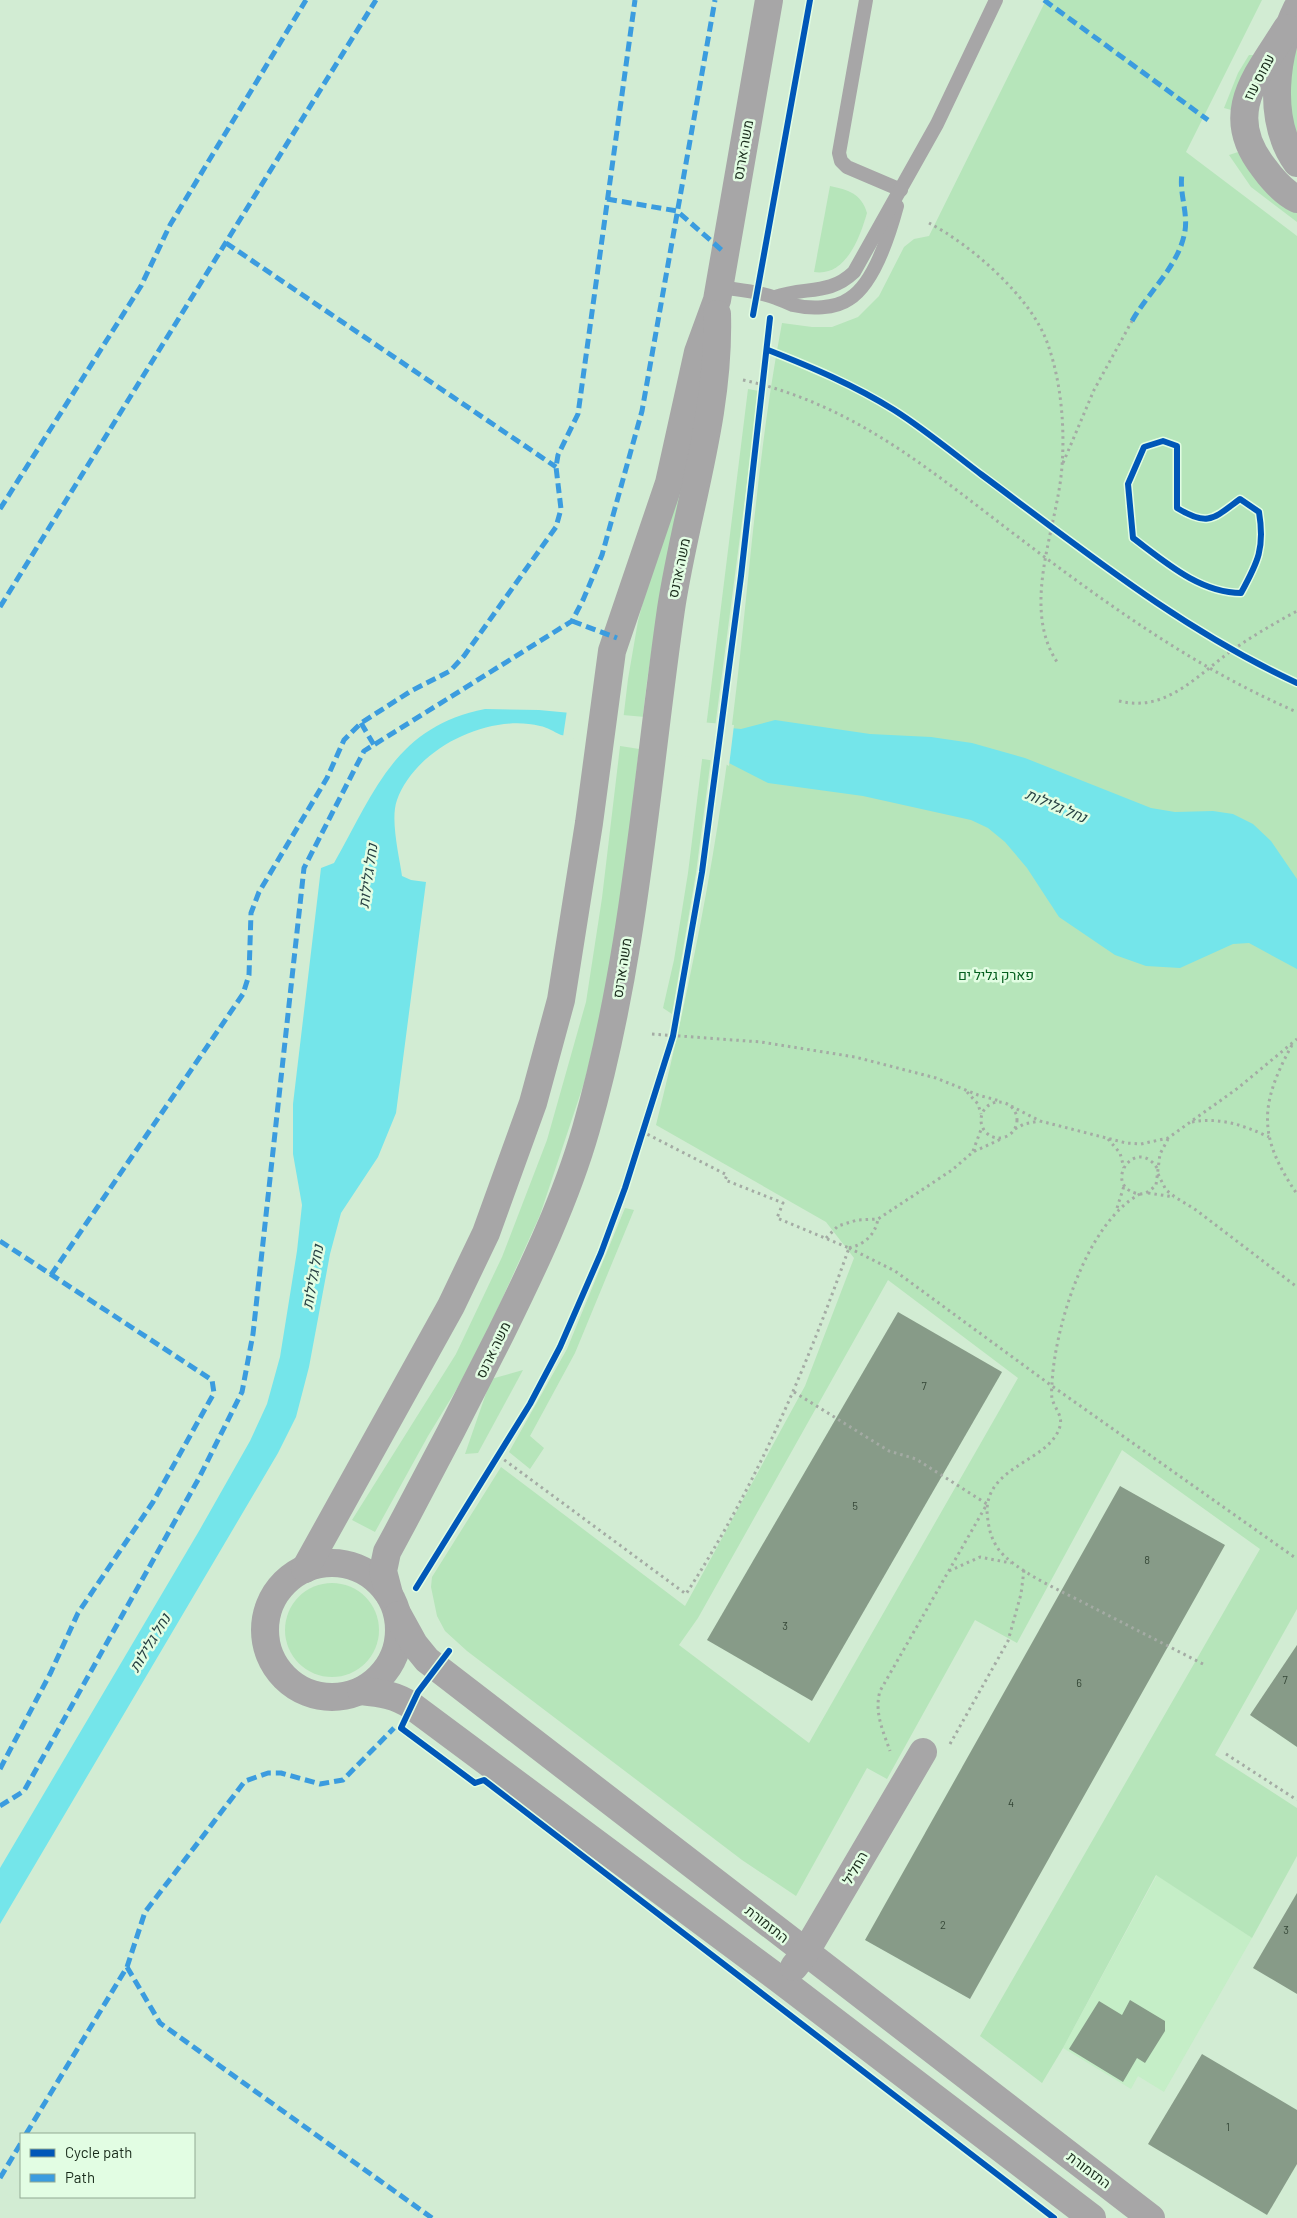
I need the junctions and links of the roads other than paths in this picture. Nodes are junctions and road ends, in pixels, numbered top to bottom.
1 (769, 0) edge
2 (866, 0) edge
3 (996, 0) edge
4 (1292, 18) edge
5 (1297, 163) edge
6 (901, 190) junction
7 (1297, 199) edge
8 (718, 294) junction
9 (305, 1569) junction
10 (394, 1605) junction
11 (361, 1691) junction
12 (936, 1749) road end
13 (805, 1953) junction
14 (782, 1982) junction
15 (1092, 2218) edge
16 (1152, 2218) edge

1 - 8 street, משה ארנס
2 - 6 lane
3 - 6 lane
4 - 5 street
4 - 7 street, עמוס עוז
6 - 8 lane
8 - 9 street, משה ארנס
8 - 10 street, משה ארנס
9 - 10 street
9 - 11 street
10 - 11 street
10 - 13 street, התזמורת
11 - 14 street
12 - 13 street, החליל
13 - 14 street, החליל
13 - 16 street, התזמורת
14 - 15 street

